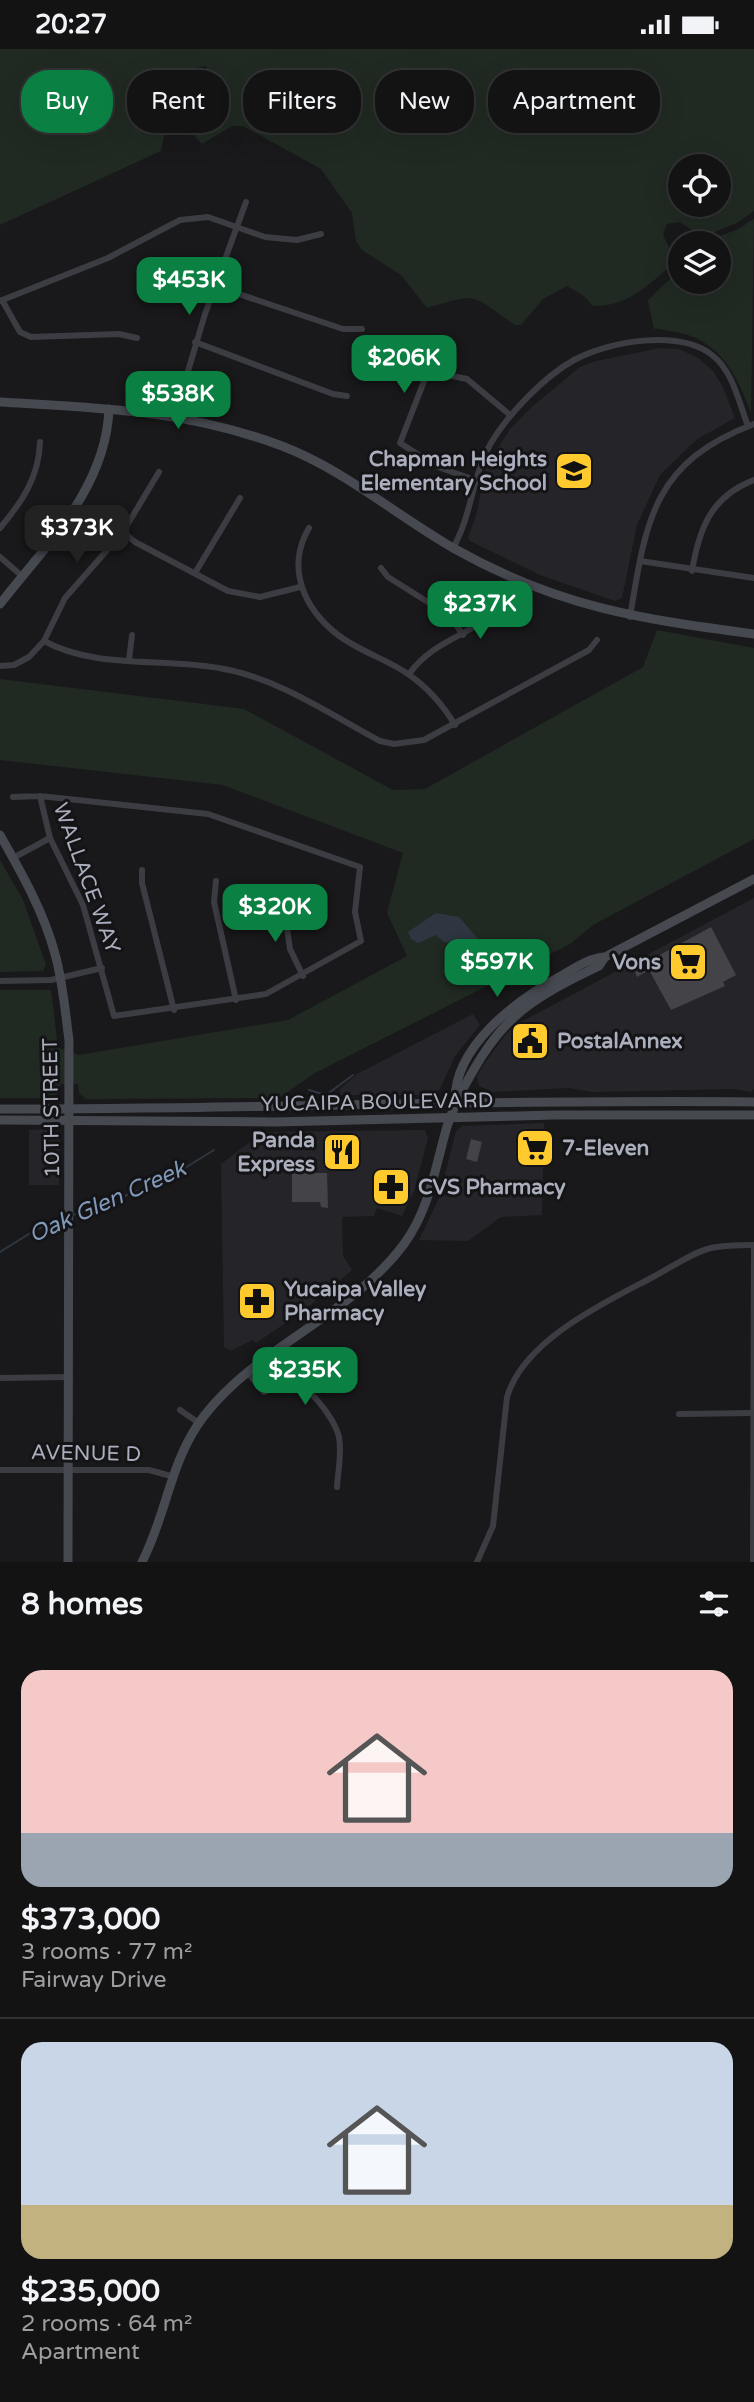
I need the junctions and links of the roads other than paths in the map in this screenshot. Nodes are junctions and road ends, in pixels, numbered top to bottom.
1 (246, 202) dead end
2 (236, 228) junction
3 (321, 234) dead end
4 (215, 286) junction
5 (1, 300) edge
6 (362, 329) dead end
7 (137, 338) dead end
8 (195, 342) junction
9 (347, 395) dead end
10 (0, 402) edge
11 (109, 409) junction
12 (175, 415) junction
13 (510, 415) junction
14 (751, 425) edge
15 (40, 442) dead end
16 (159, 472) dead end
17 (475, 480) junction
18 (754, 480) edge
19 (240, 498) dead end
20 (0, 528) edge
21 (309, 528) dead end
22 (123, 532) junction
23 (453, 548) junction
24 (0, 558) edge
25 (640, 561) junction
26 (381, 568) dead end
27 (692, 571) junction
28 (195, 573) junction
29 (22, 576) junction
30 (754, 578) edge
31 (517, 581) junction
32 (300, 587) junction
33 (0, 604) edge
34 (630, 617) junction
35 (754, 634) edge
36 (132, 635) dead end
37 (463, 635) junction
38 (597, 640) dead end
39 (44, 642) junction
40 (129, 660) junction
41 (0, 666) edge
42 (409, 674) junction
43 (455, 725) junction
44 (40, 796) junction
45 (13, 797) dead end
46 (0, 835) edge
47 (50, 838) junction
48 (13, 858) junction
49 (142, 870) dead end
50 (754, 879) edge
51 (216, 881) dead end
52 (283, 901) dead end
53 (102, 968) junction
54 (303, 976) junction
55 (60, 978) junction
56 (0, 981) edge
57 (236, 1000) junction
58 (174, 1010) junction
59 (754, 1102) edge
60 (455, 1103) junction
61 (0, 1109) edge
62 (69, 1109) junction
63 (754, 1115) edge
64 (450, 1117) junction
65 (0, 1120) edge
66 (70, 1121) junction
67 (754, 1245) edge
68 (248, 1373) junction
69 (69, 1377) junction
70 (0, 1378) edge
71 (180, 1410) dead end
72 (679, 1413) dead end
73 (754, 1413) edge
74 (199, 1423) junction
75 (0, 1470) edge
76 (68, 1470) junction
77 (172, 1476) junction
78 (337, 1487) dead end
79 (68, 1562) edge
80 (142, 1562) edge
81 (477, 1562) edge
82 (753, 1562) edge

1 - 2 street
2 - 3 street
2 - 4 street
2 - 5 street
4 - 6 street
4 - 8 street
5 - 7 street
8 - 9 street
8 - 12 street
10 - 11 main road
11 - 12 main road
11 - 29 main road
12 - 23 main road
13 - 14 street
13 - 17 street
13 - 17 street
14 - 25 street
15 - 20 street
16 - 22 street
17 - 23 street
18 - 27 street
19 - 28 street
21 - 32 street
22 - 28 street
22 - 39 street
23 - 31 main road
24 - 29 street
25 - 27 street
25 - 34 street
26 - 37 street
27 - 30 street
28 - 32 street
29 - 33 main road
31 - 34 main road
31 - 37 street
32 - 42 street
34 - 35 main road
36 - 40 street
37 - 42 street
38 - 43 street
39 - 40 street
39 - 41 street
40 - 43 street
42 - 43 street
44 - 45 street, WALLACE WAY
44 - 47 street, WALLACE WAY
44 - 54 street, WALLACE WAY
46 - 48 main road, 10TH STREET
47 - 48 street
47 - 53 street, WALLACE WAY
48 - 55 main road, 10TH STREET
49 - 58 street
50 - 60 main road
51 - 57 street
52 - 54 street
53 - 55 street
53 - 58 street, WALLACE WAY
54 - 57 street, WALLACE WAY
55 - 56 street
55 - 62 main road, 10TH STREET
57 - 58 street, WALLACE WAY
59 - 60 main road, YUCAIPA BOULEVARD
60 - 62 main road, YUCAIPA BOULEVARD
60 - 64 main road
61 - 62 main road, YUCAIPA BOULEVARD
62 - 66 main road, 10TH STREET
63 - 64 main road, YUCAIPA BOULEVARD
64 - 66 main road, YUCAIPA BOULEVARD
64 - 68 main road
65 - 66 main road, YUCAIPA BOULEVARD
66 - 69 main road, 10TH STREET
67 - 73 street
67 - 81 street
68 - 74 main road
68 - 78 street
69 - 70 street
69 - 76 main road, 10TH STREET
71 - 74 street
72 - 73 street
73 - 82 street
74 - 77 main road
75 - 76 street, AVENUE D
76 - 77 street, AVENUE D
76 - 79 main road, 10TH STREET
77 - 80 main road

